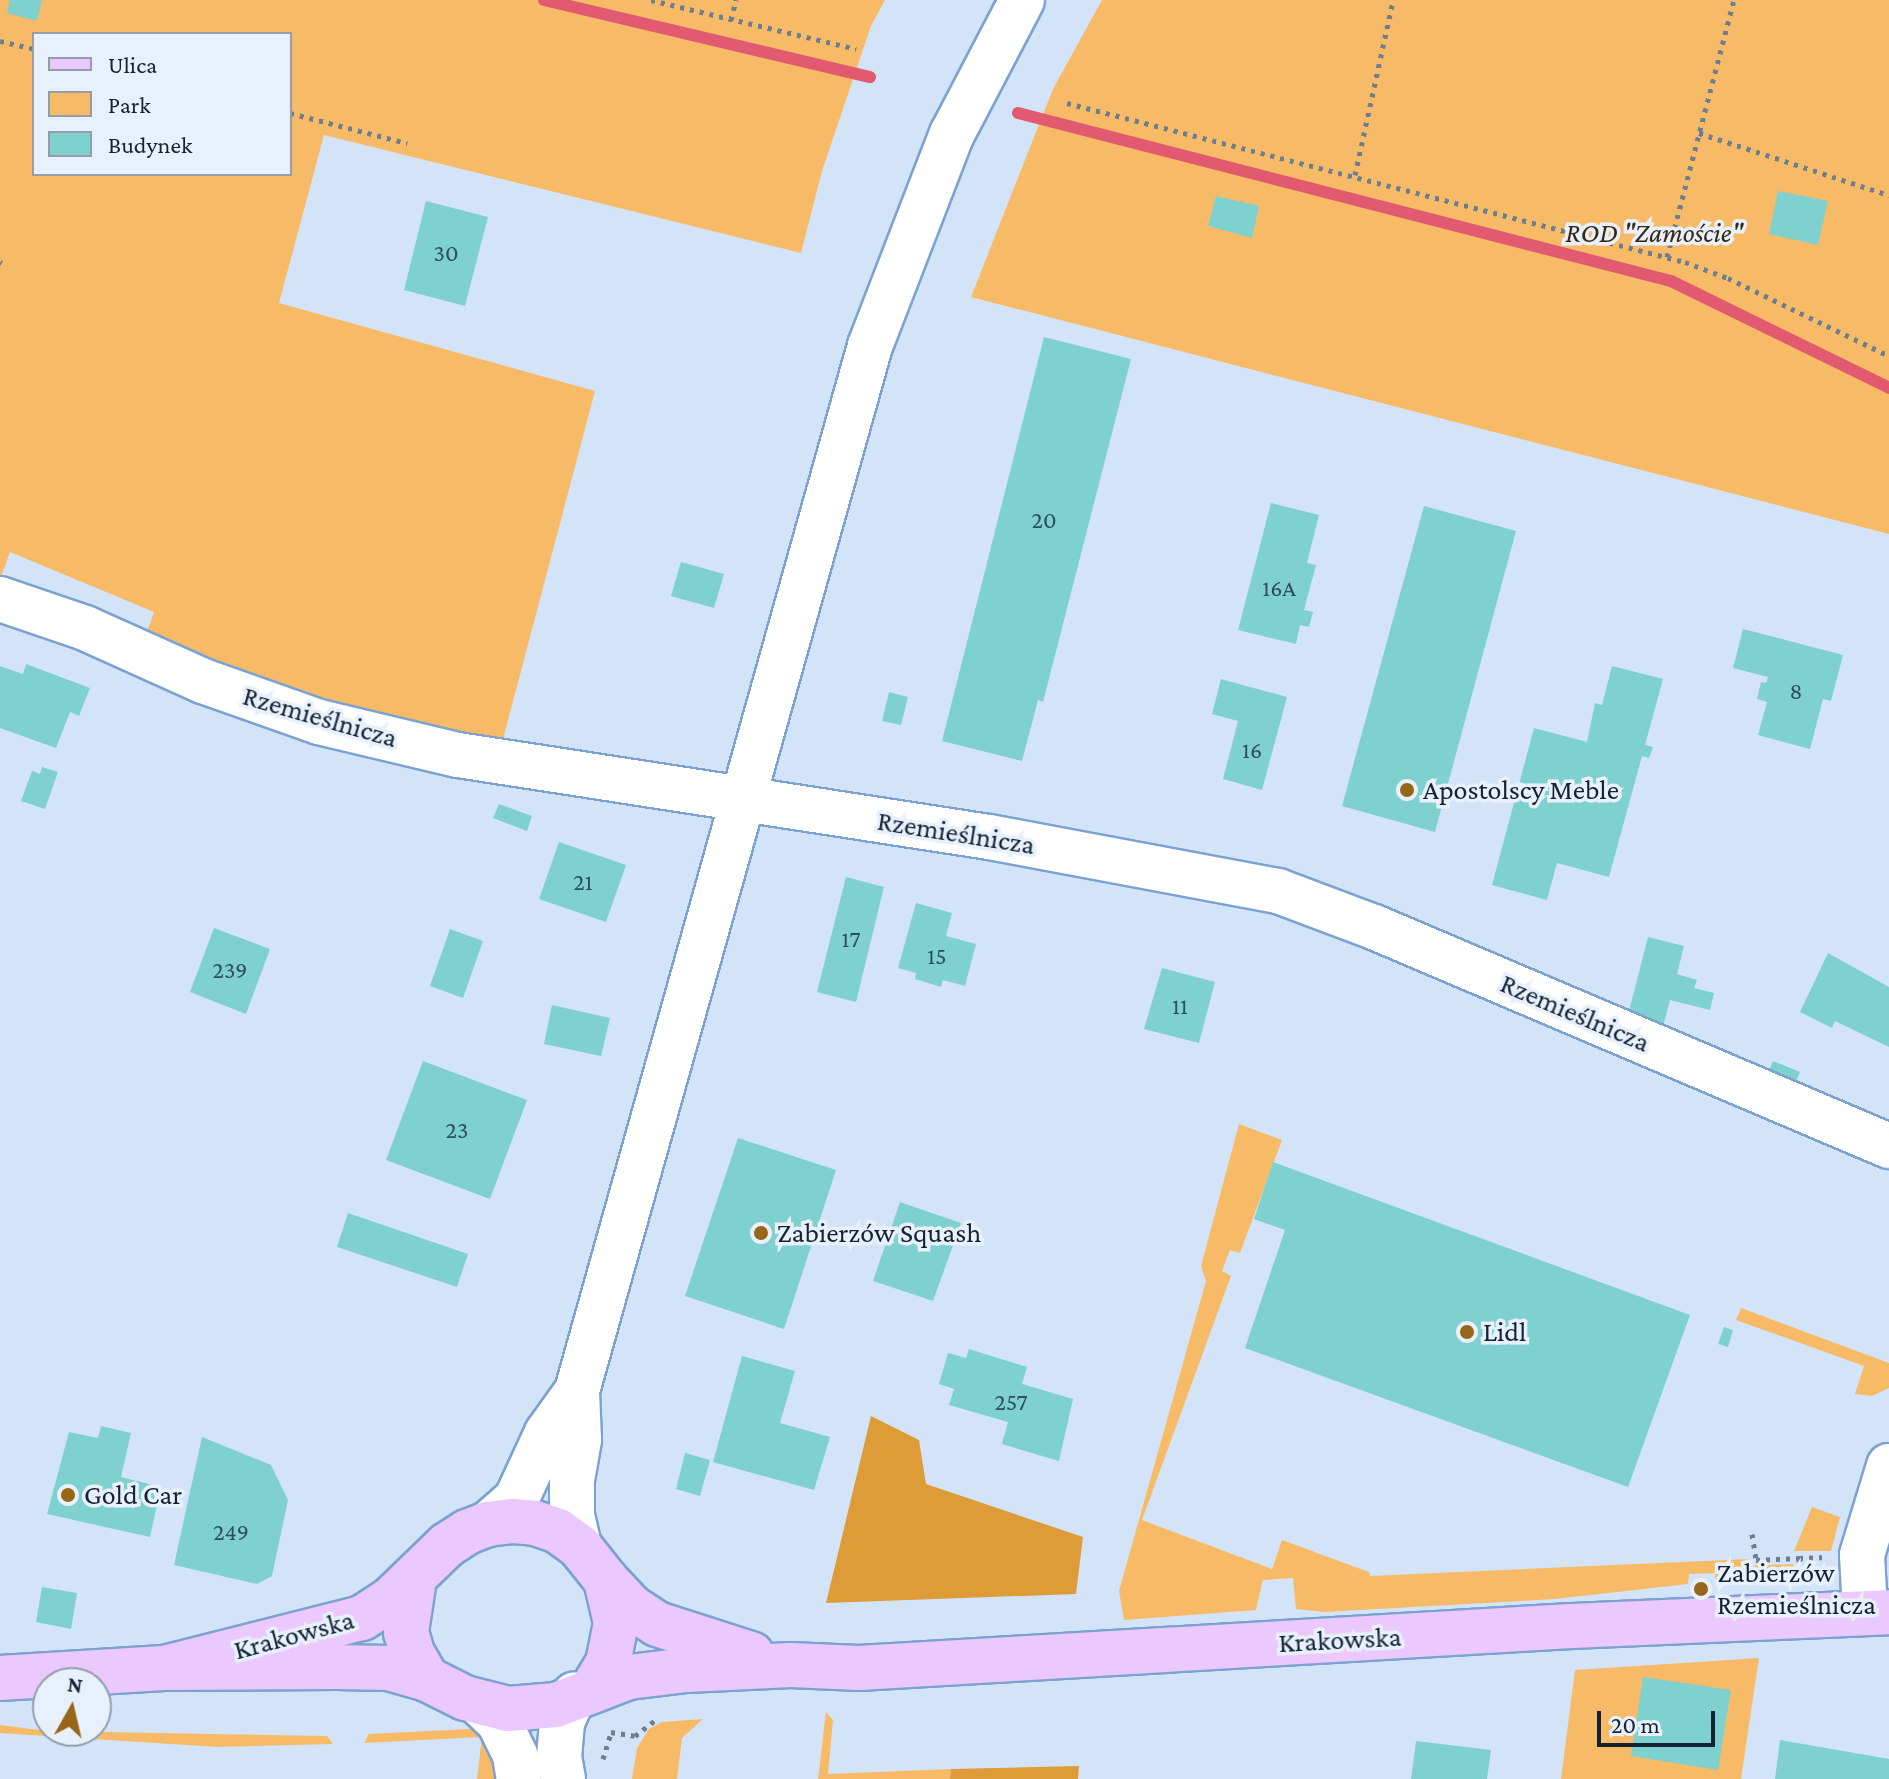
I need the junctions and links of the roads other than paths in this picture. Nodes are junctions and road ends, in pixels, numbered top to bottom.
1 (1022, 0) edge
2 (0, 599) edge
3 (741, 798) junction
4 (1889, 1146) edge
5 (577, 1391) junction
6 (1889, 1466) edge
7 (488, 1524) junction
8 (579, 1546) junction
9 (414, 1579) junction
10 (606, 1580) junction
11 (1877, 1612) edge
12 (791, 1665) junction
13 (164, 1668) junction
14 (0, 1678) edge
15 (427, 1679) junction
16 (583, 1692) junction
17 (478, 1702) junction
18 (582, 1773) edge
19 (519, 1779) edge

1 - 3 street
2 - 3 street, Rzemieślnicza
3 - 4 street, Rzemieślnicza
3 - 5 street
5 - 7 street
5 - 8 street
6 - 11 street
7 - 8 main road
7 - 9 main road
8 - 10 main road
9 - 13 main road, Krakowska
9 - 15 main road
10 - 12 main road, Krakowska
10 - 16 main road
11 - 12 main road, Krakowska
12 - 16 main road, Krakowska
13 - 14 main road, Krakowska
13 - 15 main road, Krakowska
15 - 17 main road
16 - 17 main road
16 - 18 street
17 - 19 street

